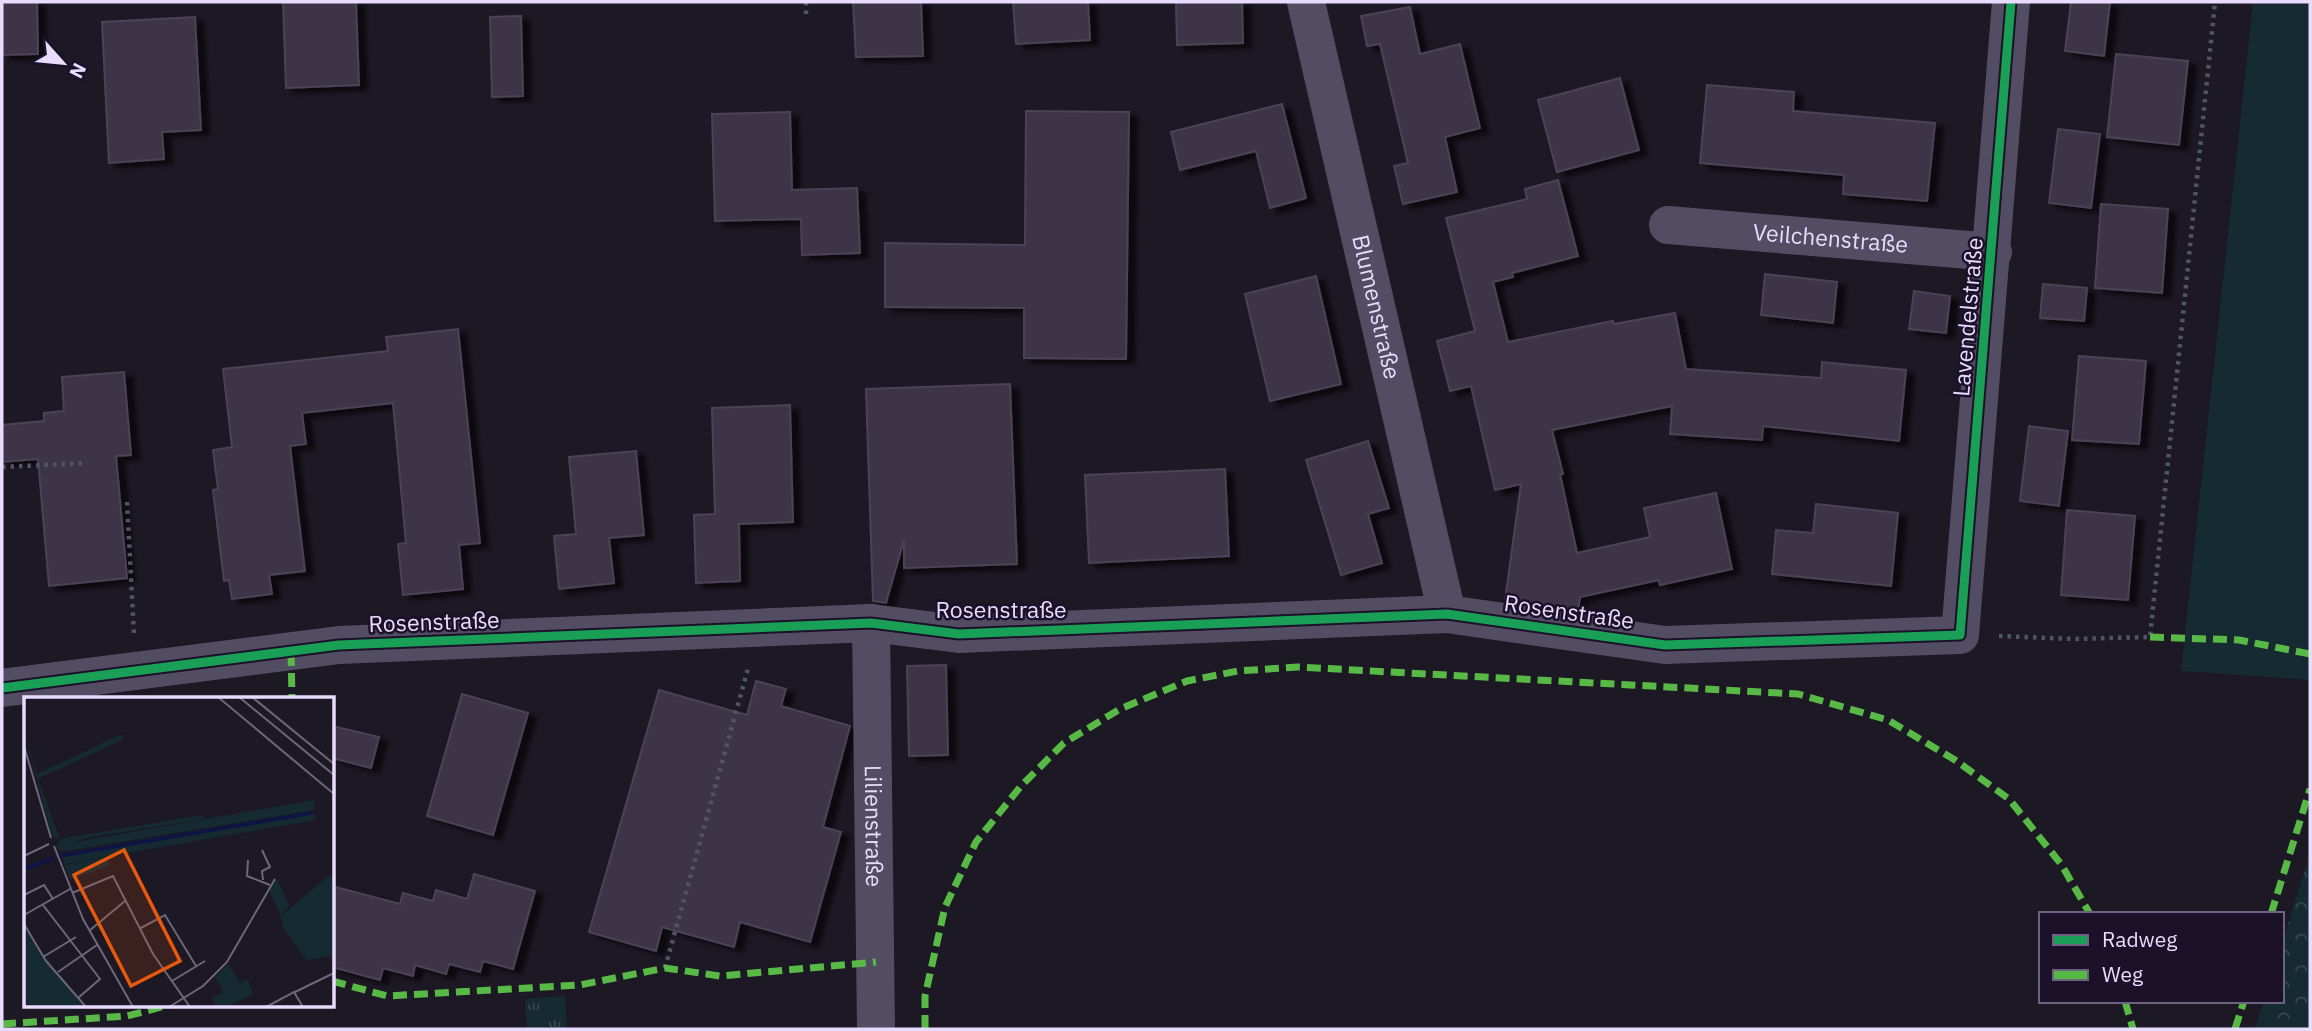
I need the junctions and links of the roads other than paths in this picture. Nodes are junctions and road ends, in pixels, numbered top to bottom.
1 (1306, 2) edge
2 (2011, 2) edge
3 (1668, 225) dead end
4 (1993, 252) junction
5 (1447, 614) junction
6 (871, 623) junction
7 (1960, 635) joint
8 (2, 688) edge
9 (876, 1029) edge

1 - 5 street, Blumenstraße
2 - 4 street, Lavendelstraße
3 - 4 street, Veilchenstraße
4 - 7 street, Lavendelstraße
5 - 6 street, Rosenstraße
5 - 7 street, Rosenstraße
6 - 8 street, Rosenstraße
6 - 9 street, Lilienstraße

